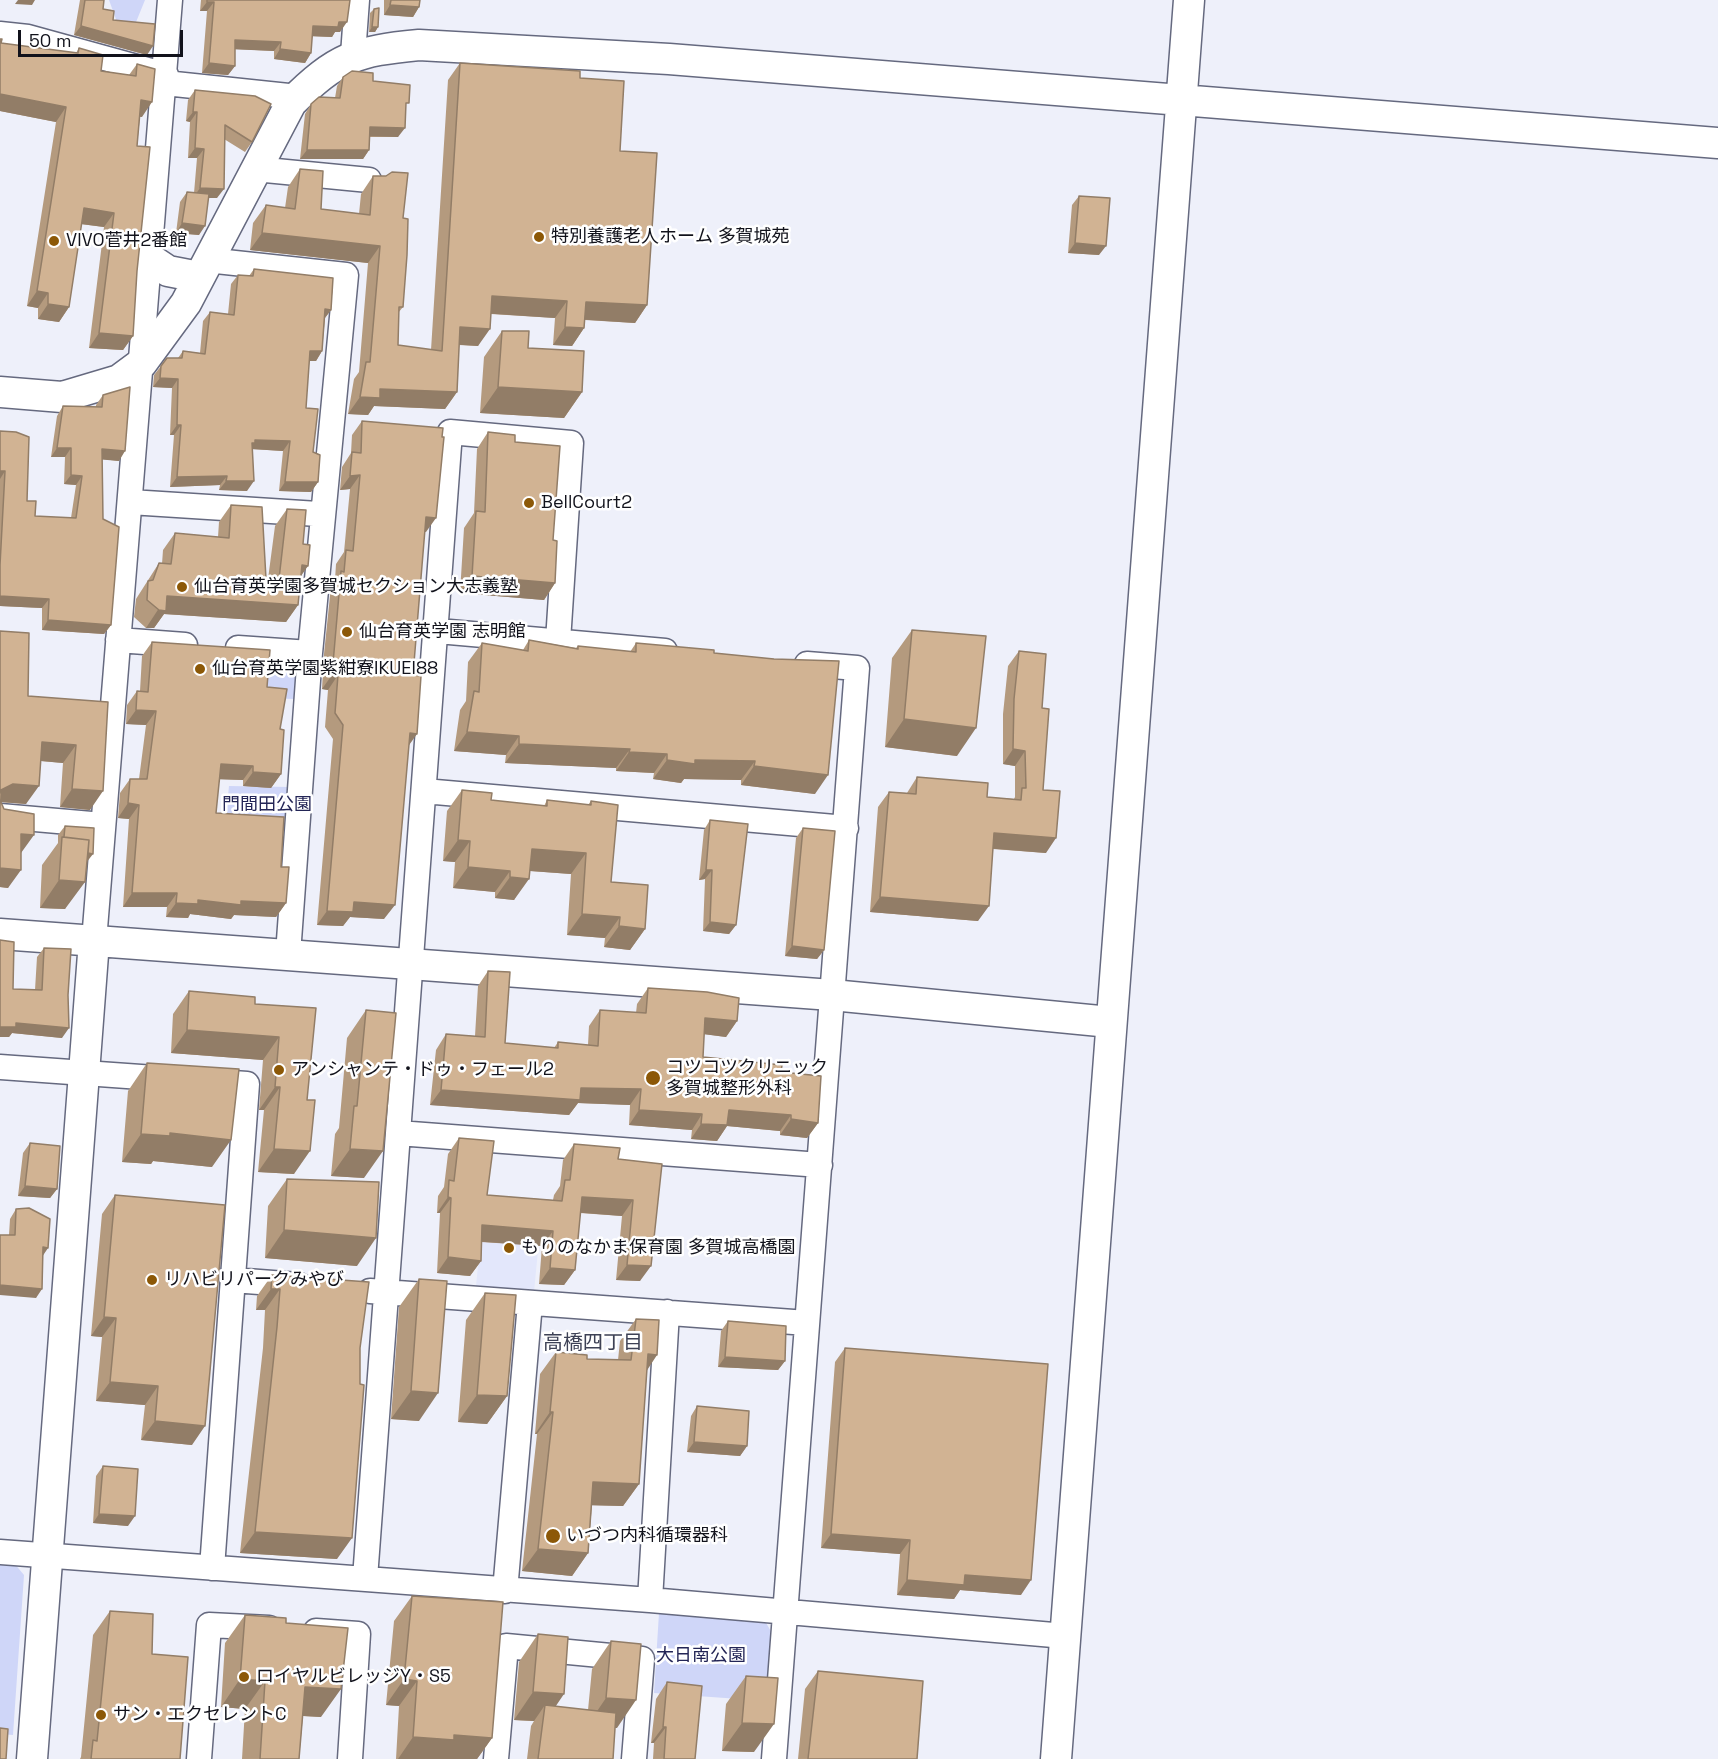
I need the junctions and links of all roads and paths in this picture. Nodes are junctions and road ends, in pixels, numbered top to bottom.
1 (170, 0) edge
2 (357, 0) edge
3 (1189, 0) edge
4 (0, 34) edge
5 (352, 55) junction
6 (165, 79) junction
7 (298, 97) junction
8 (1182, 100) junction
9 (1718, 143) edge
10 (255, 169) junction
11 (369, 180) dead end
12 (150, 259) junction
13 (203, 269) junction
14 (142, 363) junction
15 (0, 392) edge
16 (130, 502) junction
17 (323, 514) junction
18 (438, 631) junction
19 (118, 640) junction
20 (558, 641) junction
21 (684, 652) edge
22 (310, 653) junction
23 (788, 662) edge
24 (424, 791) junction
25 (0, 816) edge
26 (104, 825) junction
27 (846, 828) junction
28 (0, 934) edge
29 (94, 942) junction
30 (288, 954) junction
31 (411, 965) junction
32 (832, 995) junction
33 (1110, 1022) junction
34 (0, 1067) edge
35 (85, 1072) junction
36 (398, 1133) junction
37 (820, 1165) junction
38 (233, 1280) junction
39 (384, 1292) junction
40 (530, 1303) junction
41 (667, 1312) junction
42 (807, 1323) junction
43 (0, 1552) edge
44 (47, 1555) junction
45 (212, 1568) junction
46 (365, 1578) junction
47 (505, 1591) junction
48 (650, 1600) junction
49 (785, 1612) junction
50 (1065, 1636) junction
51 (32, 1759) edge
52 (199, 1759) edge
53 (350, 1759) edge
54 (496, 1759) edge
55 (634, 1759) edge
56 (774, 1759) edge
57 (1056, 1759) edge

1 - 6 street
2 - 5 street
3 - 8 street
4 - 6 street
5 - 7 street
5 - 8 street
6 - 7 street
6 - 12 street
7 - 10 street
8 - 9 street
8 - 33 street
10 - 11 street
10 - 13 street
12 - 13 street
12 - 14 street
13 - 14 street
13 - 17 street
14 - 15 street
14 - 16 street
16 - 17 street
16 - 19 street
17 - 22 street
18 - 20 street
18 - 20 street
18 - 24 street
19 - 22 street
19 - 26 street
20 - 21 street
22 - 30 street
23 - 27 street
24 - 27 street
24 - 31 street
25 - 26 street
26 - 29 street
27 - 32 street
28 - 29 street
29 - 30 street
29 - 35 street
30 - 31 street
31 - 32 street
31 - 36 street
32 - 33 street
32 - 37 street
33 - 50 street
34 - 35 street
35 - 38 street
35 - 44 street
36 - 37 street
36 - 39 street
37 - 42 street
38 - 39 street
38 - 45 street
39 - 40 street
39 - 46 street
40 - 41 street
40 - 47 street
41 - 42 street
41 - 48 street
42 - 49 street
43 - 44 street
44 - 45 street
44 - 51 street
45 - 46 street
46 - 47 street
47 - 48 street
48 - 49 street
49 - 50 street
49 - 56 street
50 - 57 street
52 - 53 street
54 - 55 street

